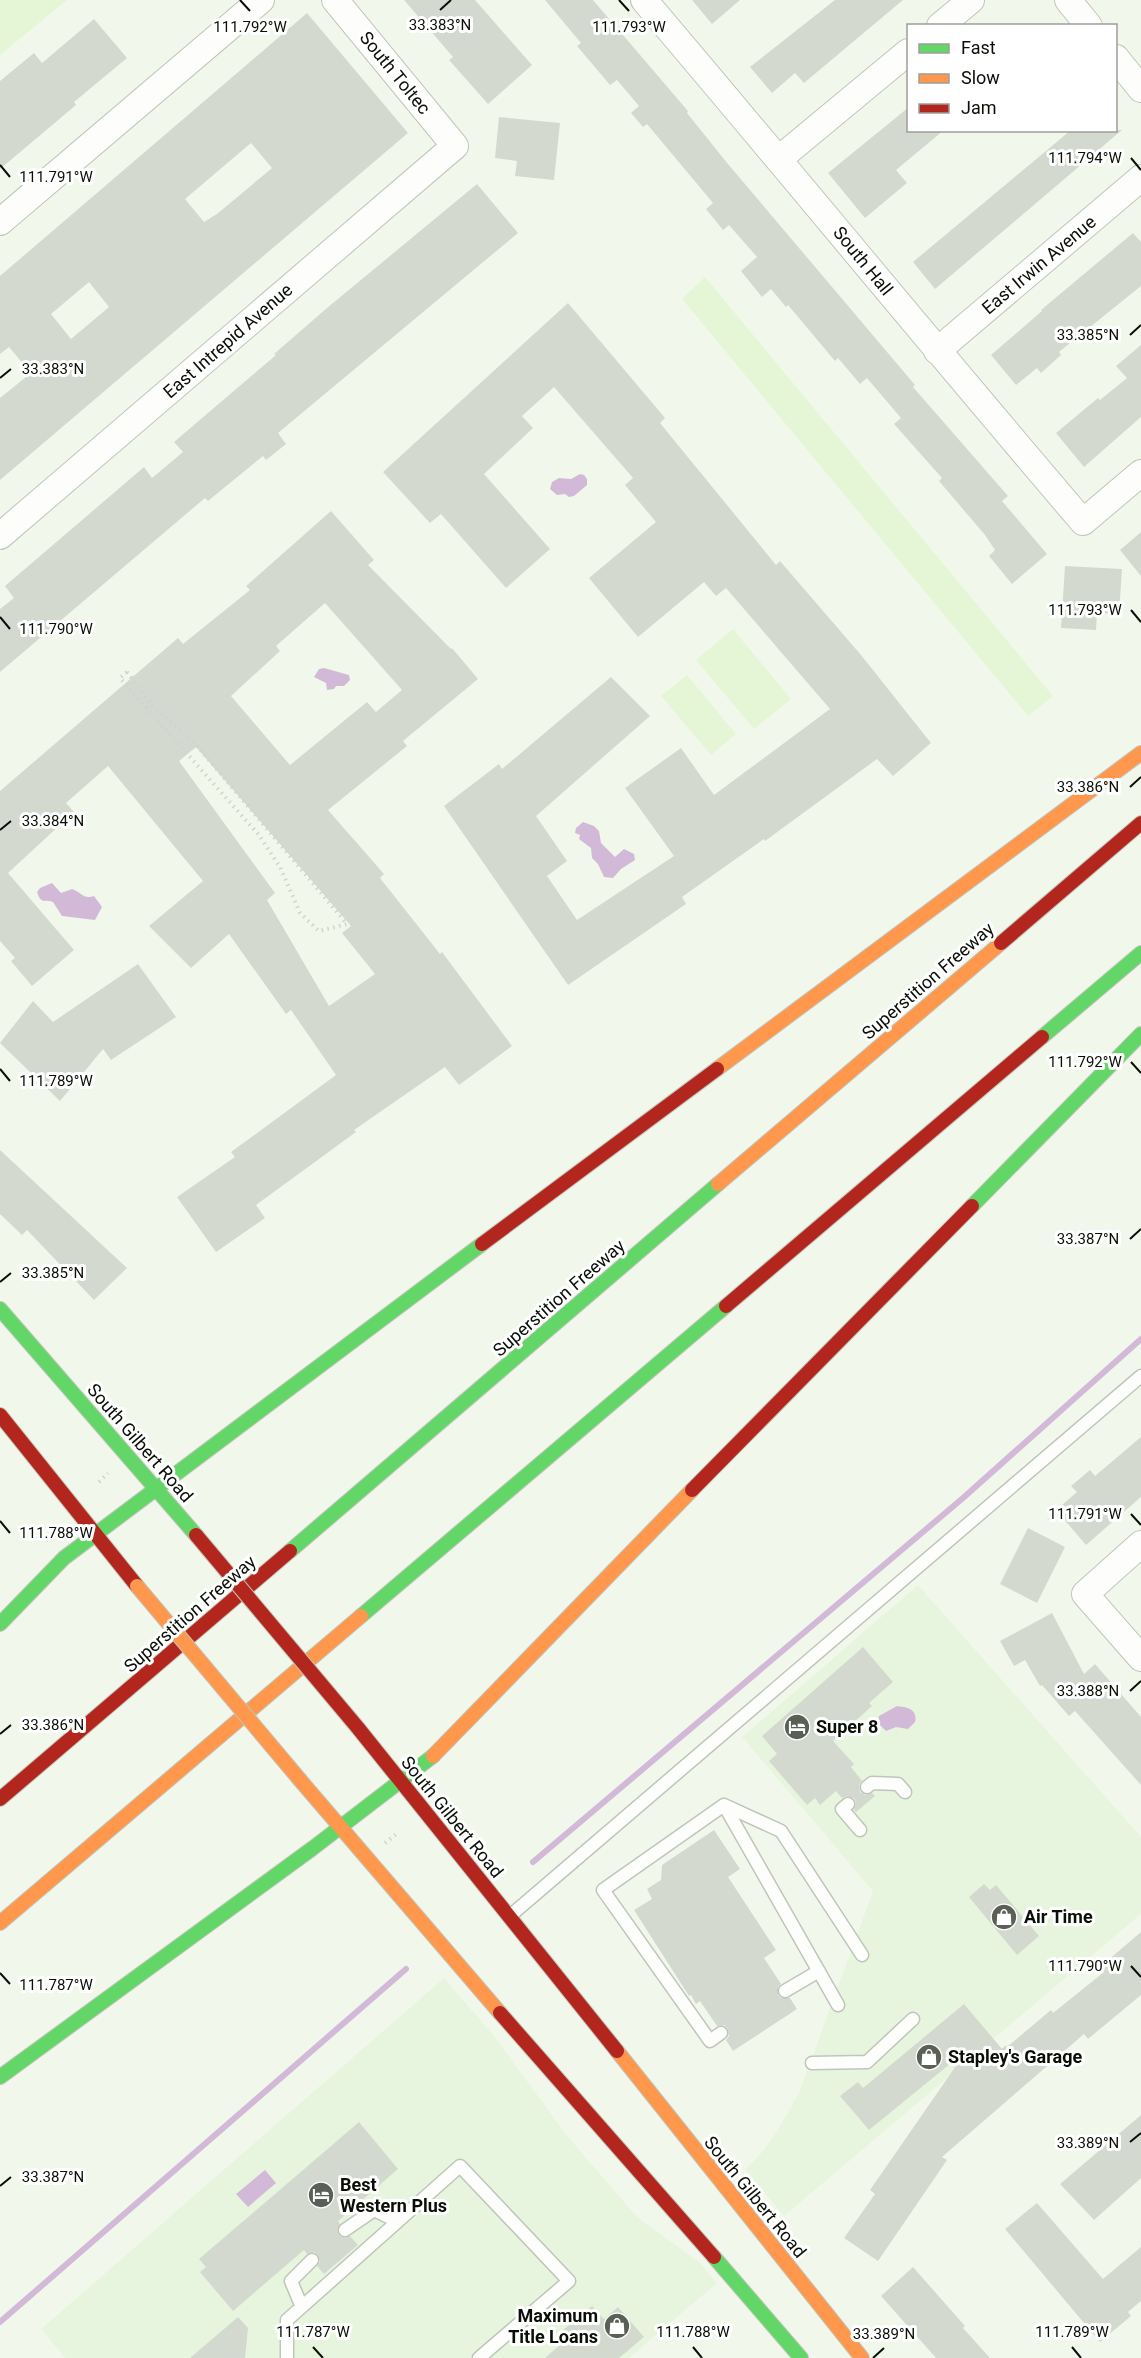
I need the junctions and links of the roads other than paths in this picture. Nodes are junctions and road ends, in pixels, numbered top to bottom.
1 (261, 0) edge
2 (335, 0) edge
3 (644, 0) edge
4 (971, 0) edge
5 (1068, 0) edge
6 (942, 24) edge
7 (1087, 24) edge
8 (907, 54) edge
9 (1117, 59) edge
10 (1141, 89) edge
11 (455, 146) joint
12 (779, 159) junction
13 (1141, 178) edge
14 (0, 222) edge
15 (937, 351) junction
16 (1141, 473) edge
17 (0, 536) edge
18 (1141, 753) edge
19 (1141, 822) edge
20 (1141, 953) edge
21 (1141, 1034) edge
22 (0, 1309) edge
23 (1141, 1376) edge
24 (0, 1415) edge
25 (156, 1487) junction
26 (94, 1534) junction
27 (1141, 1544) edge
28 (0, 1624) edge
29 (1141, 1658) edge
30 (400, 1780) junction
31 (867, 1787) dead end
32 (905, 1792) dead end
33 (0, 1799) edge
34 (848, 1804) dead end
35 (724, 1805) junction
36 (340, 1828) junction
37 (860, 1830) dead end
38 (509, 1917) junction
39 (0, 1923) edge
40 (862, 1955) dead end
41 (819, 1971) junction
42 (785, 1991) dead end
43 (838, 2005) dead end
44 (913, 2019) dead end
45 (722, 2033) dead end
46 (812, 2063) dead end
47 (0, 2077) edge
48 (397, 2221) junction
49 (345, 2230) dead end
50 (312, 2260) dead end
51 (301, 2305) junction
52 (287, 2358) edge
53 (479, 2358) edge
54 (801, 2358) edge
55 (862, 2358) edge

1 - 14 street
2 - 11 street, South Toltec
3 - 12 street, South Hall
4 - 6 street
5 - 7 street
8 - 12 street
9 - 10 street
11 - 17 street, East Intrepid Avenue
12 - 15 street, South Hall
13 - 15 street, East Irwin Avenue
15 - 16 street, South Hall
18 - 25 main road
19 - 33 main road, Superstition Freeway
20 - 39 main road
21 - 30 main road
22 - 25 main road, South Gilbert Road
23 - 38 lane
24 - 26 main road
25 - 26 main road
25 - 30 main road, South Gilbert Road, bridge
26 - 28 main road
26 - 36 main road, bridge
27 - 29 street
30 - 36 main road
30 - 38 main road, South Gilbert Road
31 - 32 lane
34 - 37 lane
35 - 40 lane
35 - 41 lane
35 - 45 lane
36 - 47 main road
36 - 54 main road
38 - 55 main road, South Gilbert Road
41 - 42 lane
41 - 43 lane
44 - 46 lane
48 - 49 lane
48 - 51 lane
48 - 53 lane
50 - 51 lane
51 - 52 lane

